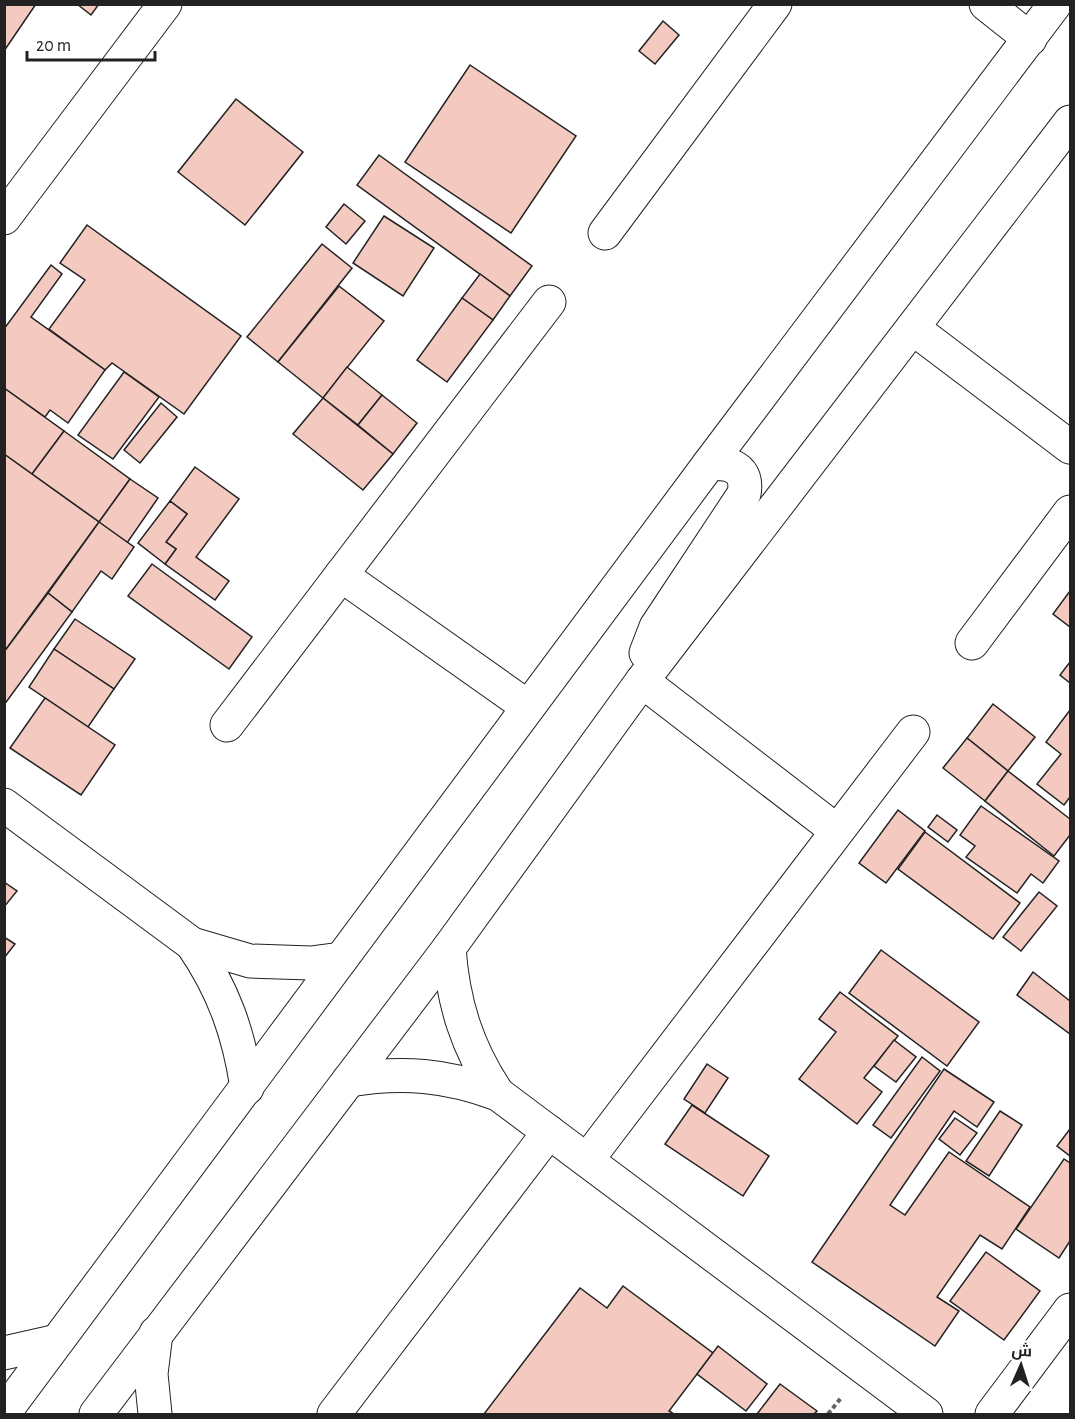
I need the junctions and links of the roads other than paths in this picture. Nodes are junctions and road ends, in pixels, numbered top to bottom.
1 (165, 4) edge
2 (775, 4) edge
3 (986, 4) edge
4 (1055, 4) edge
5 (1030, 39) junction
6 (1071, 122) edge
7 (11, 197) edge
8 (605, 233) dead end
9 (549, 302) dead end
10 (914, 329) junction
11 (1071, 447) edge
12 (709, 464) junction
13 (1071, 512) edge
14 (341, 575) junction
15 (972, 643) dead end
16 (642, 681) junction
17 (528, 708) junction
18 (227, 725) dead end
19 (913, 732) dead end
20 (4, 805) edge
21 (837, 831) junction
22 (192, 944) junction
23 (449, 948) junction
24 (340, 958) junction
25 (349, 1080) junction
26 (247, 1088) junction
27 (498, 1094) junction
28 (549, 1132) junction
29 (587, 1160) junction
30 (1071, 1310) edge
31 (156, 1333) junction
32 (57, 1341) junction
33 (4, 1353) edge
34 (4, 1413) edge
35 (96, 1414) edge
36 (154, 1414) edge
37 (334, 1414) edge
38 (926, 1414) edge
39 (992, 1414) edge

1 - 7 street
2 - 8 street
3 - 5 street
4 - 5 street
5 - 12 street
6 - 10 street
9 - 14 street
10 - 11 street
10 - 16 street
12 - 16 street
12 - 17 street
13 - 15 street
14 - 17 street
14 - 18 street
16 - 21 street
16 - 23 street
17 - 24 street
19 - 21 street
20 - 22 street
21 - 29 street
22 - 24 street
22 - 26 street
23 - 25 street
23 - 27 street
24 - 26 street
25 - 27 street
25 - 31 street
26 - 32 street
27 - 28 street
28 - 29 street
28 - 37 street
29 - 38 street
30 - 39 street
31 - 35 street
31 - 36 street
32 - 33 street
32 - 34 street

